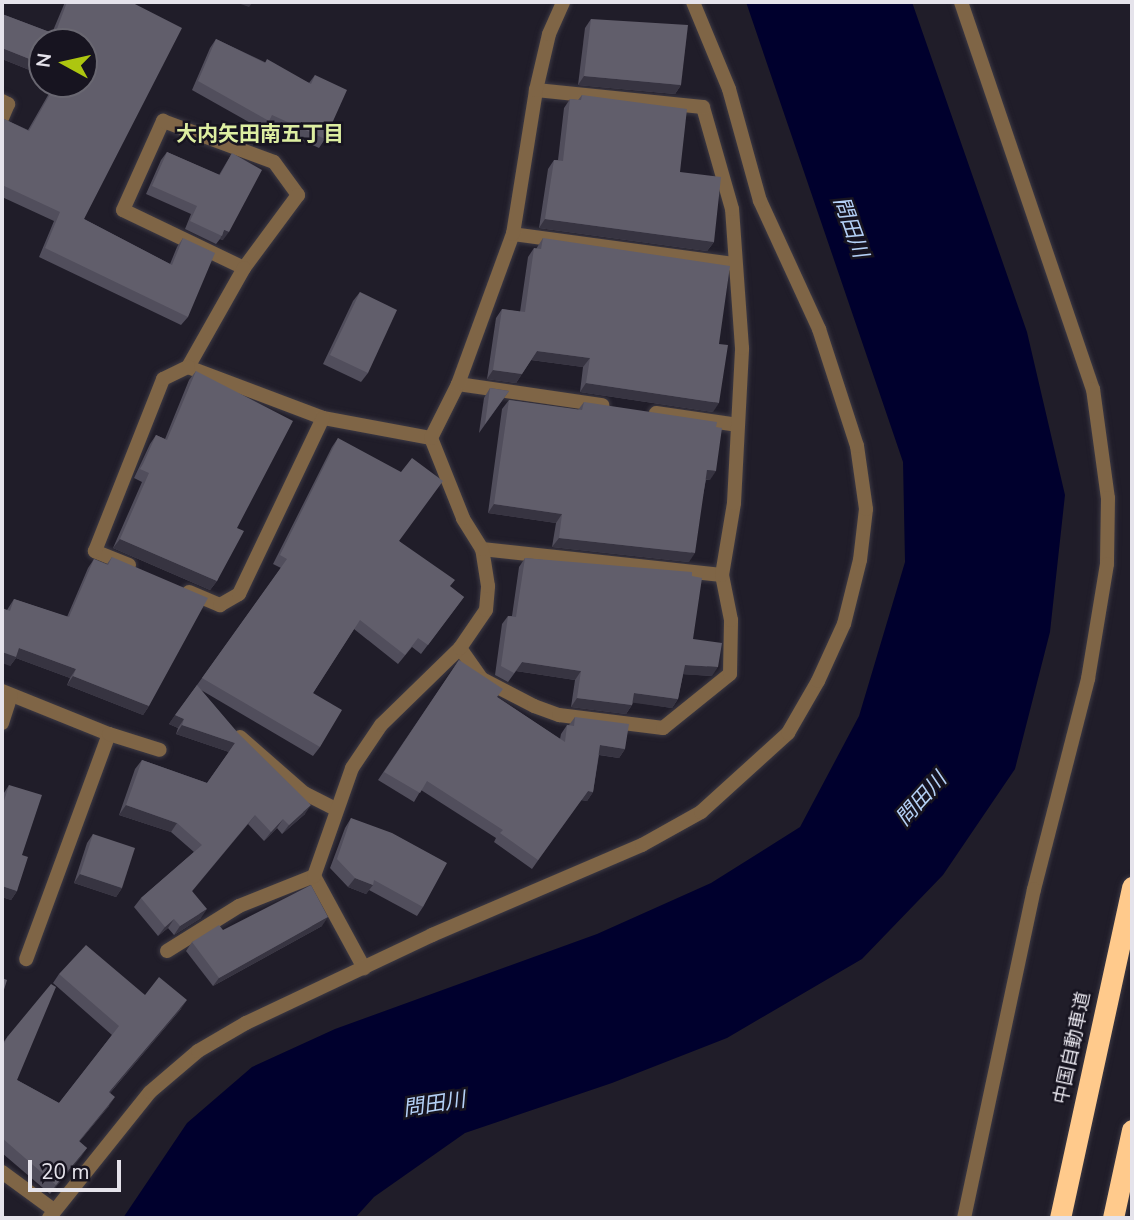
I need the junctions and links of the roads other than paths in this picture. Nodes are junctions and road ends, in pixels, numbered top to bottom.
1 (564, 2) edge
2 (693, 2) edge
3 (961, 2) edge
4 (536, 90) junction
5 (2, 102) edge
6 (2, 118) edge
7 (513, 234) junction
8 (734, 264) junction
9 (244, 268) junction
10 (188, 367) junction
11 (458, 384) junction
12 (618, 407) edge
13 (645, 411) edge
14 (323, 418) junction
15 (738, 425) junction
16 (431, 438) junction
17 (482, 548) junction
18 (145, 572) edge
19 (722, 575) junction
20 (170, 583) edge
21 (460, 648) junction
22 (7, 693) edge
23 (2, 723) edge
24 (109, 734) junction
25 (238, 735) edge
26 (160, 750) dead end
27 (336, 808) junction
28 (314, 876) junction
29 (1132, 887) edge
30 (167, 951) dead end
31 (26, 959) dead end
32 (364, 968) junction
33 (1132, 1130) edge
34 (2, 1172) edge
35 (51, 1214) edge
36 (964, 1218) edge
37 (1060, 1218) edge
38 (1114, 1218) edge

1 - 4 street
2 - 32 street
3 - 36 street
4 - 7 street
4 - 8 street
5 - 6 street
7 - 8 street
7 - 11 street
8 - 15 street
9 - 9 street
9 - 10 street
10 - 14 street
10 - 18 street
11 - 12 street
11 - 16 street
13 - 15 street
14 - 16 street
14 - 20 street
15 - 19 street
16 - 17 street
17 - 19 street
17 - 21 street
19 - 21 street
21 - 27 street
22 - 23 street
22 - 24 street
24 - 26 street
24 - 31 street
25 - 27 street
27 - 28 street
28 - 30 street
28 - 32 street
29 - 37 highway, 中国自動車道
32 - 35 street
33 - 38 highway
34 - 35 street

